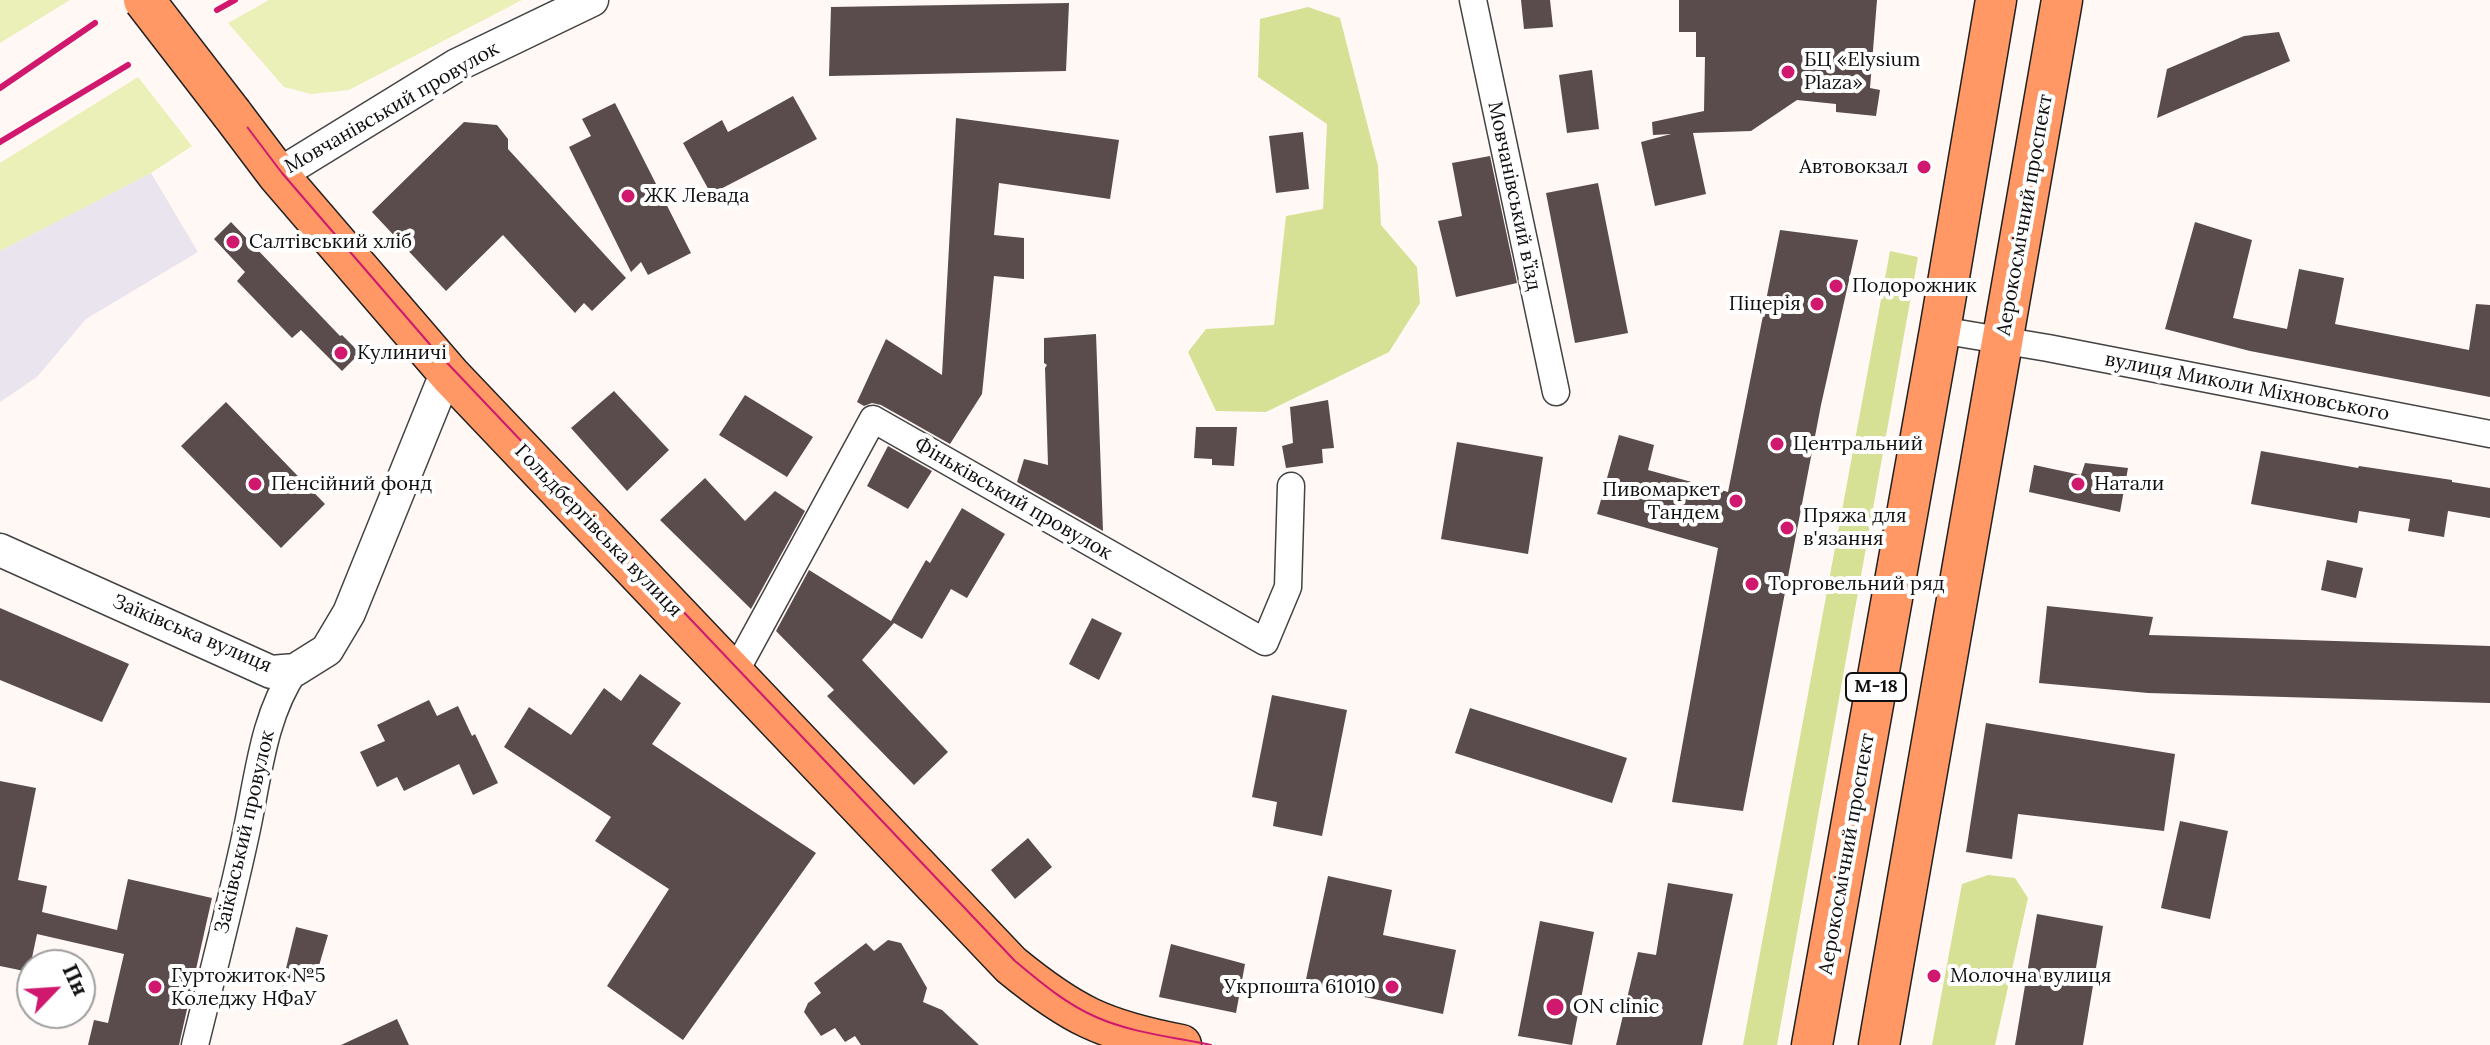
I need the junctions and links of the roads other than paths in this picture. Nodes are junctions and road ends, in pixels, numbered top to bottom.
1 (144, 0) edge
2 (592, 0) edge
3 (1473, 0) edge
4 (1996, 0) edge
5 (2062, 0) edge
6 (278, 175) junction
7 (1940, 330) junction
8 (2004, 340) junction
9 (450, 375) junction
10 (1556, 392) dead end
11 (2490, 434) edge
12 (1291, 486) dead end
13 (0, 550) edge
14 (295, 670) junction
15 (734, 674) junction
16 (195, 1045) edge
17 (1181, 1045) edge
18 (1812, 1045) edge
19 (1879, 1045) edge

1 - 6 main road, Гольдбергівська вулиця, bridge
2 - 6 street, Мовчанівський провулок
3 - 10 street, Мовчанівський в’їзд
4 - 7 main road, Аерокосмічний проспект / М-18
5 - 8 main road, Аерокосмічний проспект
6 - 9 main road, Гольдбергівська вулиця
7 - 8 street, вулиця Миколи Міхновського
7 - 18 main road, Аерокосмічний проспект / М-18
8 - 11 street, вулиця Миколи Міхновського
8 - 19 main road, Аерокосмічний проспект
9 - 14 street, Заїківська вулиця
9 - 15 main road, Гольдбергівська вулиця
12 - 15 street, Фіньківський провулок
13 - 14 street, Заїківська вулиця
14 - 16 street, Заїківський провулок
15 - 17 main road, Гольдбергівська вулиця

